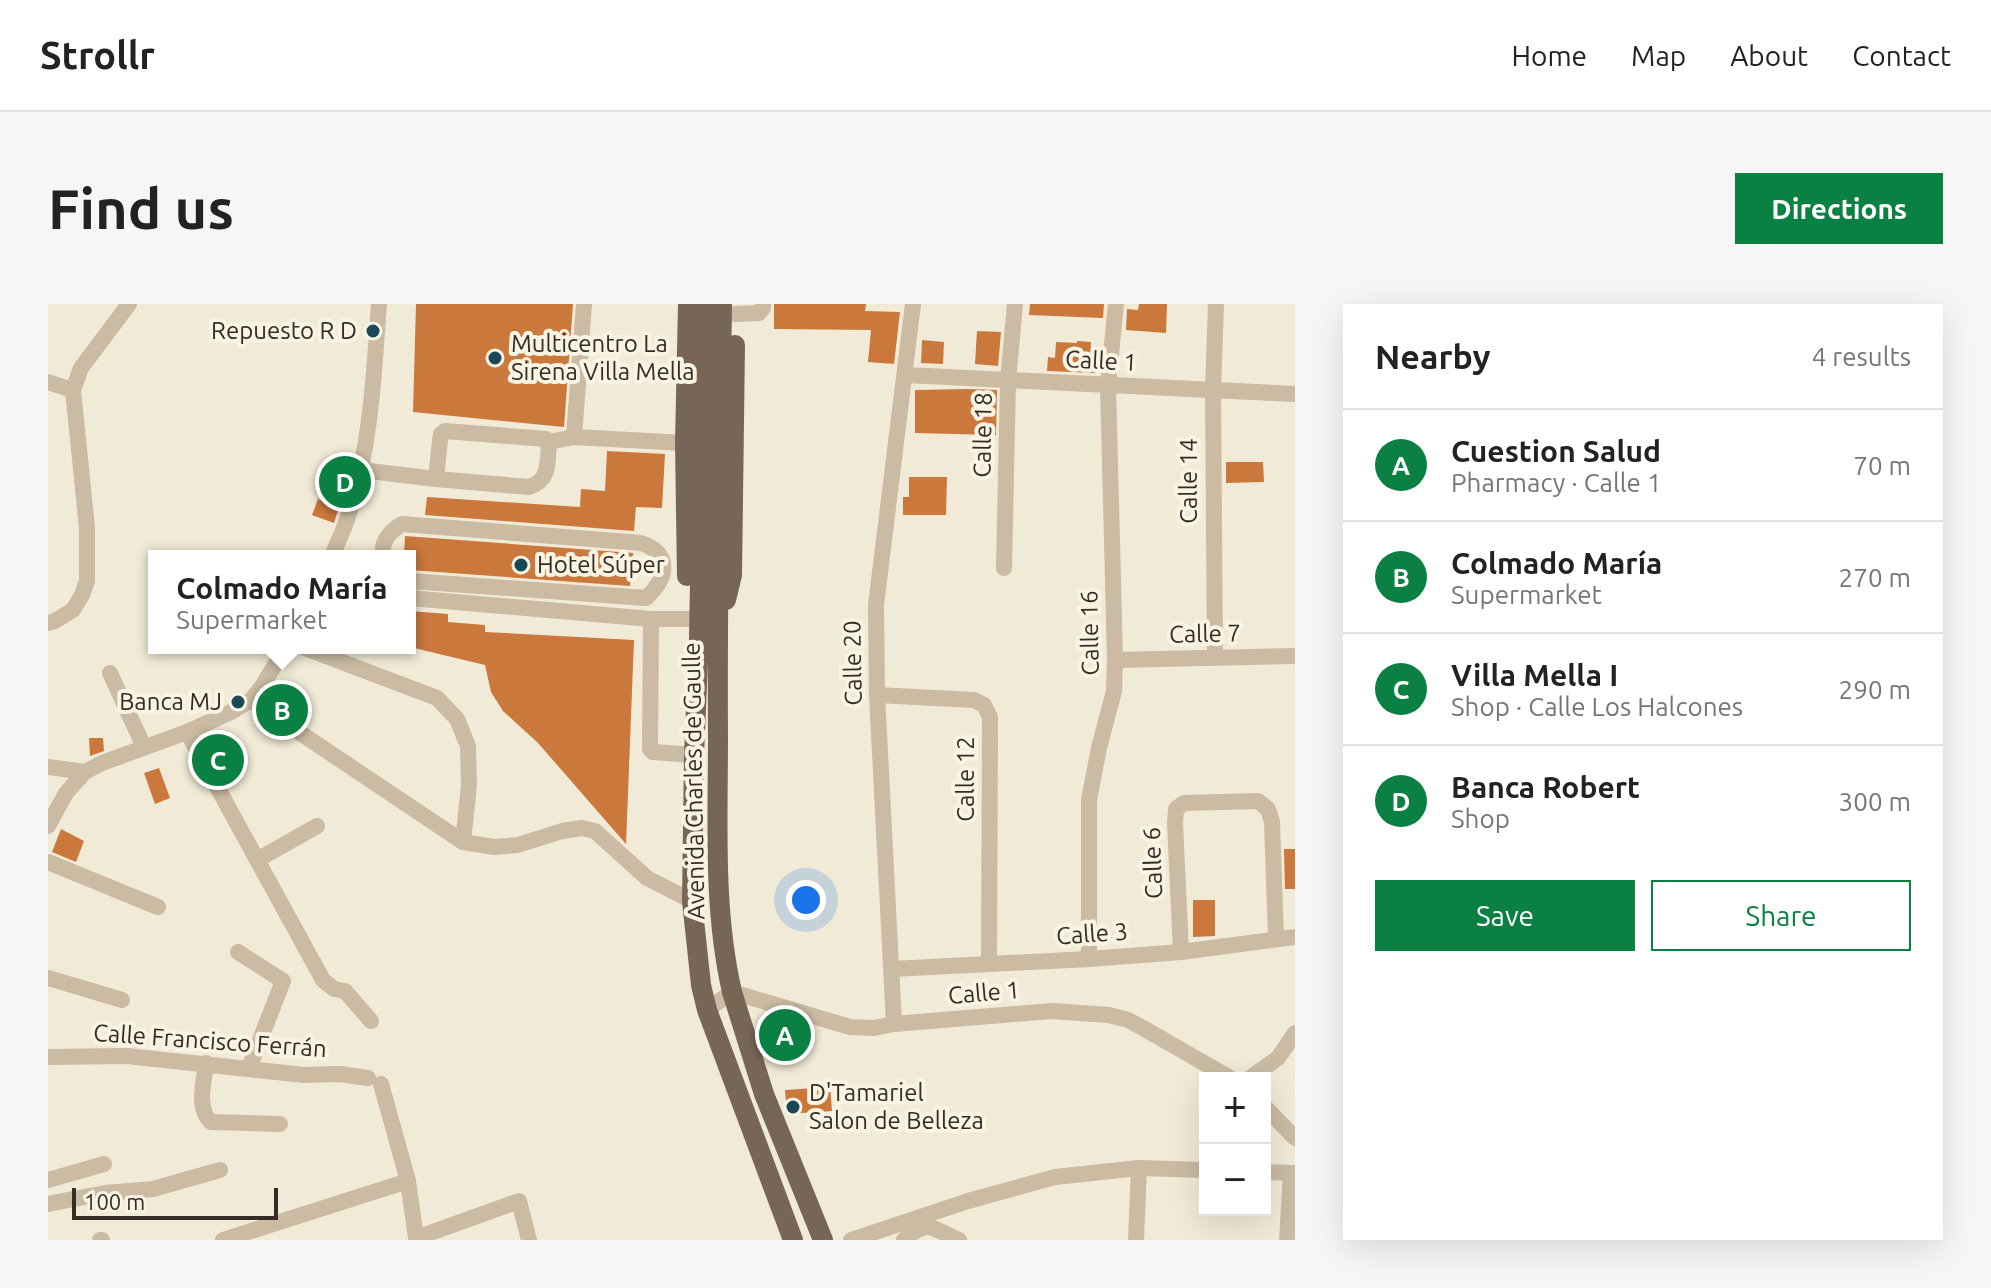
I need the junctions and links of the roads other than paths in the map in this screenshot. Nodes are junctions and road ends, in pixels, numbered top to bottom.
1 (129, 304) edge
2 (379, 304) edge
3 (584, 304) edge
4 (688, 304) edge
5 (705, 304) edge
6 (763, 304) edge
7 (913, 304) edge
8 (1015, 304) edge
9 (1116, 304) edge
10 (1216, 304) edge
11 (731, 307) edge
12 (906, 375) junction
13 (1008, 381) junction
14 (48, 382) edge
15 (1108, 385) junction
16 (73, 390) junction
17 (1213, 390) junction
18 (1295, 394) edge
19 (574, 437) junction
20 (549, 442) junction
21 (685, 443) junction
22 (361, 470) junction
23 (436, 479) junction
24 (338, 550) edge
25 (383, 550) edge
26 (664, 566) junction
27 (687, 566) junction
28 (1004, 568) dead end
29 (416, 581) edge
30 (416, 599) edge
31 (651, 619) junction
32 (688, 619) junction
33 (48, 623) edge
34 (708, 639) junction
35 (281, 654) edge
36 (321, 654) edge
37 (1295, 656) edge
38 (1215, 657) junction
39 (1115, 660) junction
40 (110, 673) dead end
41 (877, 695) junction
42 (251, 700) junction
43 (187, 732) junction
44 (144, 747) junction
45 (694, 755) junction
46 (48, 767) edge
47 (85, 772) junction
48 (48, 824) edge
49 (317, 826) dead end
50 (463, 842) junction
51 (257, 860) junction
52 (48, 862) edge
53 (692, 901) junction
54 (158, 907) dead end
55 (1295, 937) edge
56 (1276, 939) junction
57 (238, 952) dead end
58 (1181, 952) junction
59 (1089, 959) junction
60 (989, 963) junction
61 (892, 969) junction
62 (48, 978) edge
63 (732, 992) junction
64 (122, 1000) dead end
65 (707, 1010) junction
66 (371, 1021) dead end
67 (894, 1024) junction
68 (1295, 1033) edge
69 (48, 1057) edge
70 (206, 1063) junction
71 (249, 1068) junction
72 (1220, 1072) edge
73 (1258, 1072) edge
74 (1271, 1113) edge
75 (280, 1124) dead end
76 (1295, 1138) edge
77 (104, 1164) dead end
78 (1139, 1168) junction
79 (220, 1170) dead end
80 (1199, 1170) edge
81 (1271, 1172) edge
82 (1293, 1173) edge
83 (48, 1180) edge
84 (408, 1181) junction
85 (48, 1204) edge
86 (434, 1236) edge
87 (223, 1240) edge
88 (529, 1240) edge
89 (793, 1240) edge
90 (823, 1240) edge
91 (851, 1240) edge
92 (904, 1240) edge
93 (959, 1240) edge
94 (1136, 1240) edge
95 (1287, 1240) edge

1 - 16 street
2 - 22 street
3 - 19 street
4 - 21 main road
5 - 34 main road, Avenida Charles de Gaulle
6 - 11 street
7 - 12 street, Calle 20
8 - 13 street, Calle 18
9 - 15 street, Calle 16
10 - 17 street, Calle 14
11 - 34 main road
12 - 13 street, Calle 1
12 - 41 street, Calle 20
13 - 15 street, Calle 1
13 - 28 street, Calle 18
14 - 16 street
15 - 17 street, Calle 1
15 - 39 street, Calle 16
16 - 33 street
17 - 18 street, Calle 1
17 - 38 street, Calle 14
19 - 20 street
19 - 21 street
20 - 23 street
20 - 23 street
21 - 27 main road
22 - 23 street
22 - 24 street
25 - 26 street
26 - 27 street
26 - 29 street
27 - 32 main road
30 - 31 street
31 - 32 street
31 - 45 street
32 - 34 main road
34 - 45 main road, Avenida Charles de Gaulle
34 - 63 main road, Avenida Charles de Gaulle
35 - 42 street
36 - 50 street
37 - 38 street, Calle 7
38 - 39 street, Calle 7
39 - 59 street, Calle 16
40 - 44 street
41 - 60 street, Calle 12
41 - 61 street, Calle 20
42 - 43 street
42 - 50 street
43 - 44 street
43 - 51 street
44 - 47 street
45 - 53 main road, Avenida Charles de Gaulle
46 - 47 street
47 - 48 street
49 - 51 street
50 - 53 street
51 - 66 street
52 - 54 street
53 - 65 main road, Avenida Charles de Gaulle
55 - 56 street, Calle 3
56 - 58 street, Calle 3
56 - 58 street, Calle 6
57 - 71 street
58 - 59 street, Calle 3
59 - 60 street, Calle 3
60 - 61 street, Calle 3
61 - 67 street, Calle 20
62 - 64 street
63 - 65 street
63 - 67 street, Calle 1
63 - 90 main road, Avenida Charles de Gaulle
65 - 89 main road, Avenida Charles de Gaulle
67 - 72 street, Calle 1
68 - 73 street
69 - 70 street, Calle Francisco Ferrán
70 - 71 street, Calle Francisco Ferrán
70 - 75 street
71 - 84 street, Calle Francisco Ferrán
74 - 76 street
77 - 83 street
78 - 80 street
78 - 91 street
78 - 94 street
79 - 85 street
81 - 82 street
82 - 95 street
84 - 86 street
84 - 87 street
86 - 88 street
92 - 93 street

